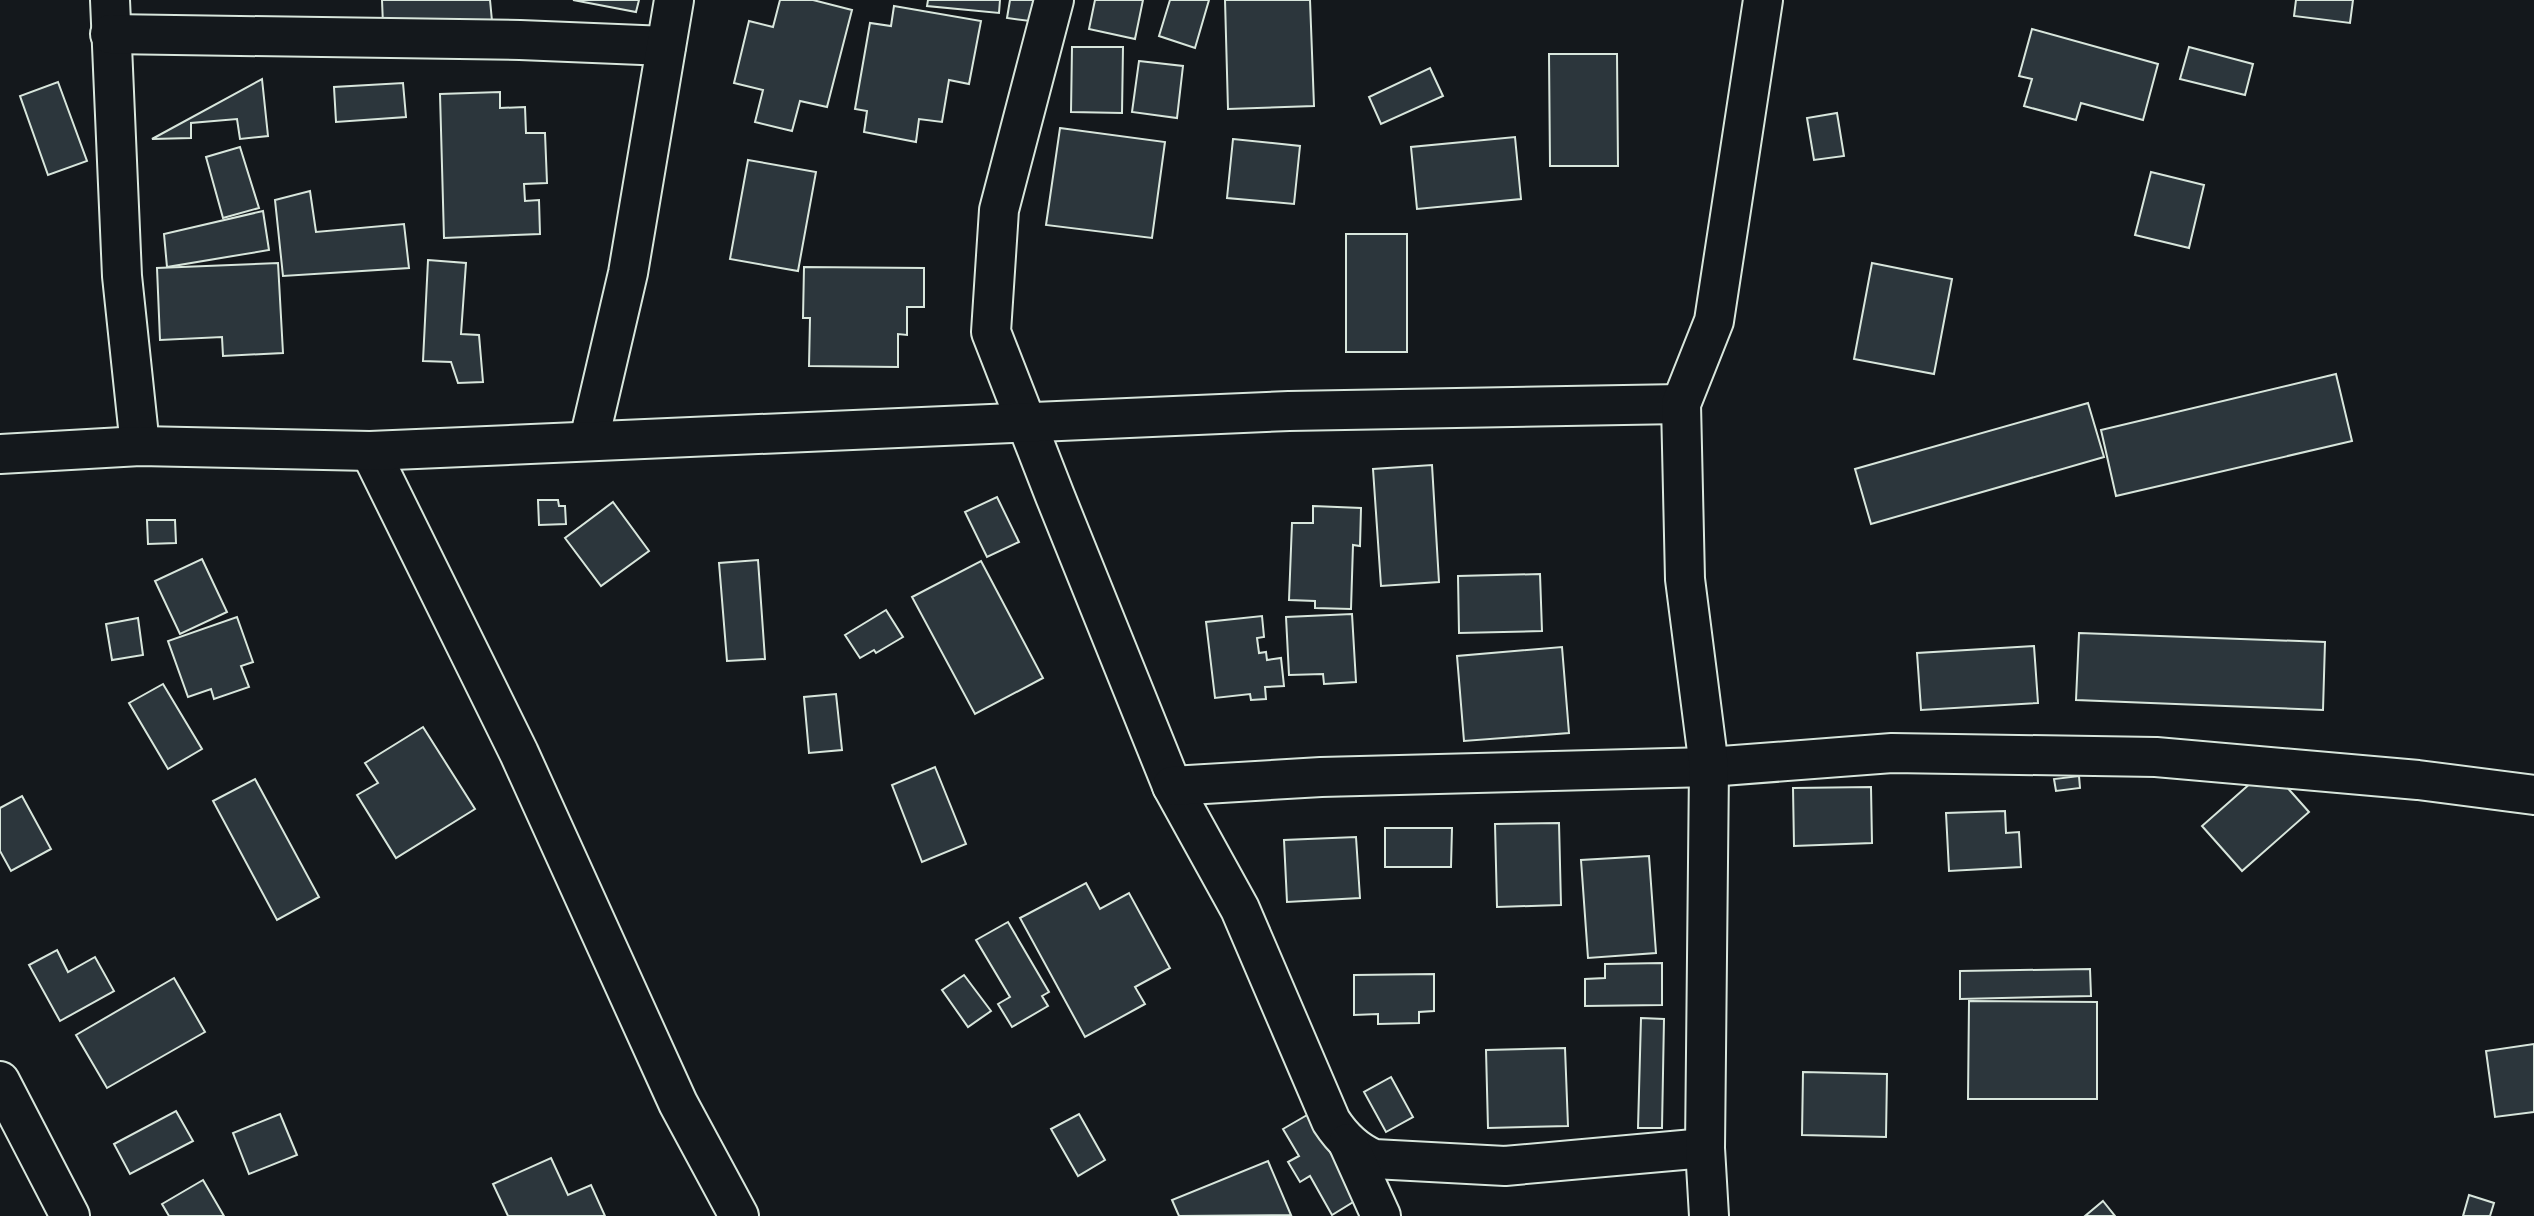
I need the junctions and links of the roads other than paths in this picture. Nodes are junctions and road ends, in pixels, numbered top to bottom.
1 (674, 0) edge
2 (1054, 0) edge
3 (1763, 0) edge
4 (110, 17) edge
5 (666, 46) junction
6 (1681, 404) junction
7 (1025, 421) junction
8 (589, 440) junction
9 (140, 446) junction
10 (370, 451) junction
11 (0, 454) edge
12 (1709, 767) junction
13 (1172, 786) junction
14 (2534, 795) edge
15 (0, 1081) edge
16 (1348, 1143) junction
17 (1705, 1148) junction
18 (70, 1216) edge
19 (739, 1216) edge
20 (1381, 1216) edge
21 (1709, 1216) edge

1 - 5 street
2 - 7 street
3 - 6 street
4 - 5 street
4 - 9 street
5 - 8 street
6 - 7 street
6 - 12 street
7 - 8 street
7 - 13 street
8 - 10 street
9 - 10 street
9 - 11 street
10 - 19 street
12 - 13 street
12 - 14 street
12 - 17 street
13 - 16 street
15 - 18 street
16 - 17 street
16 - 20 street
17 - 21 street

